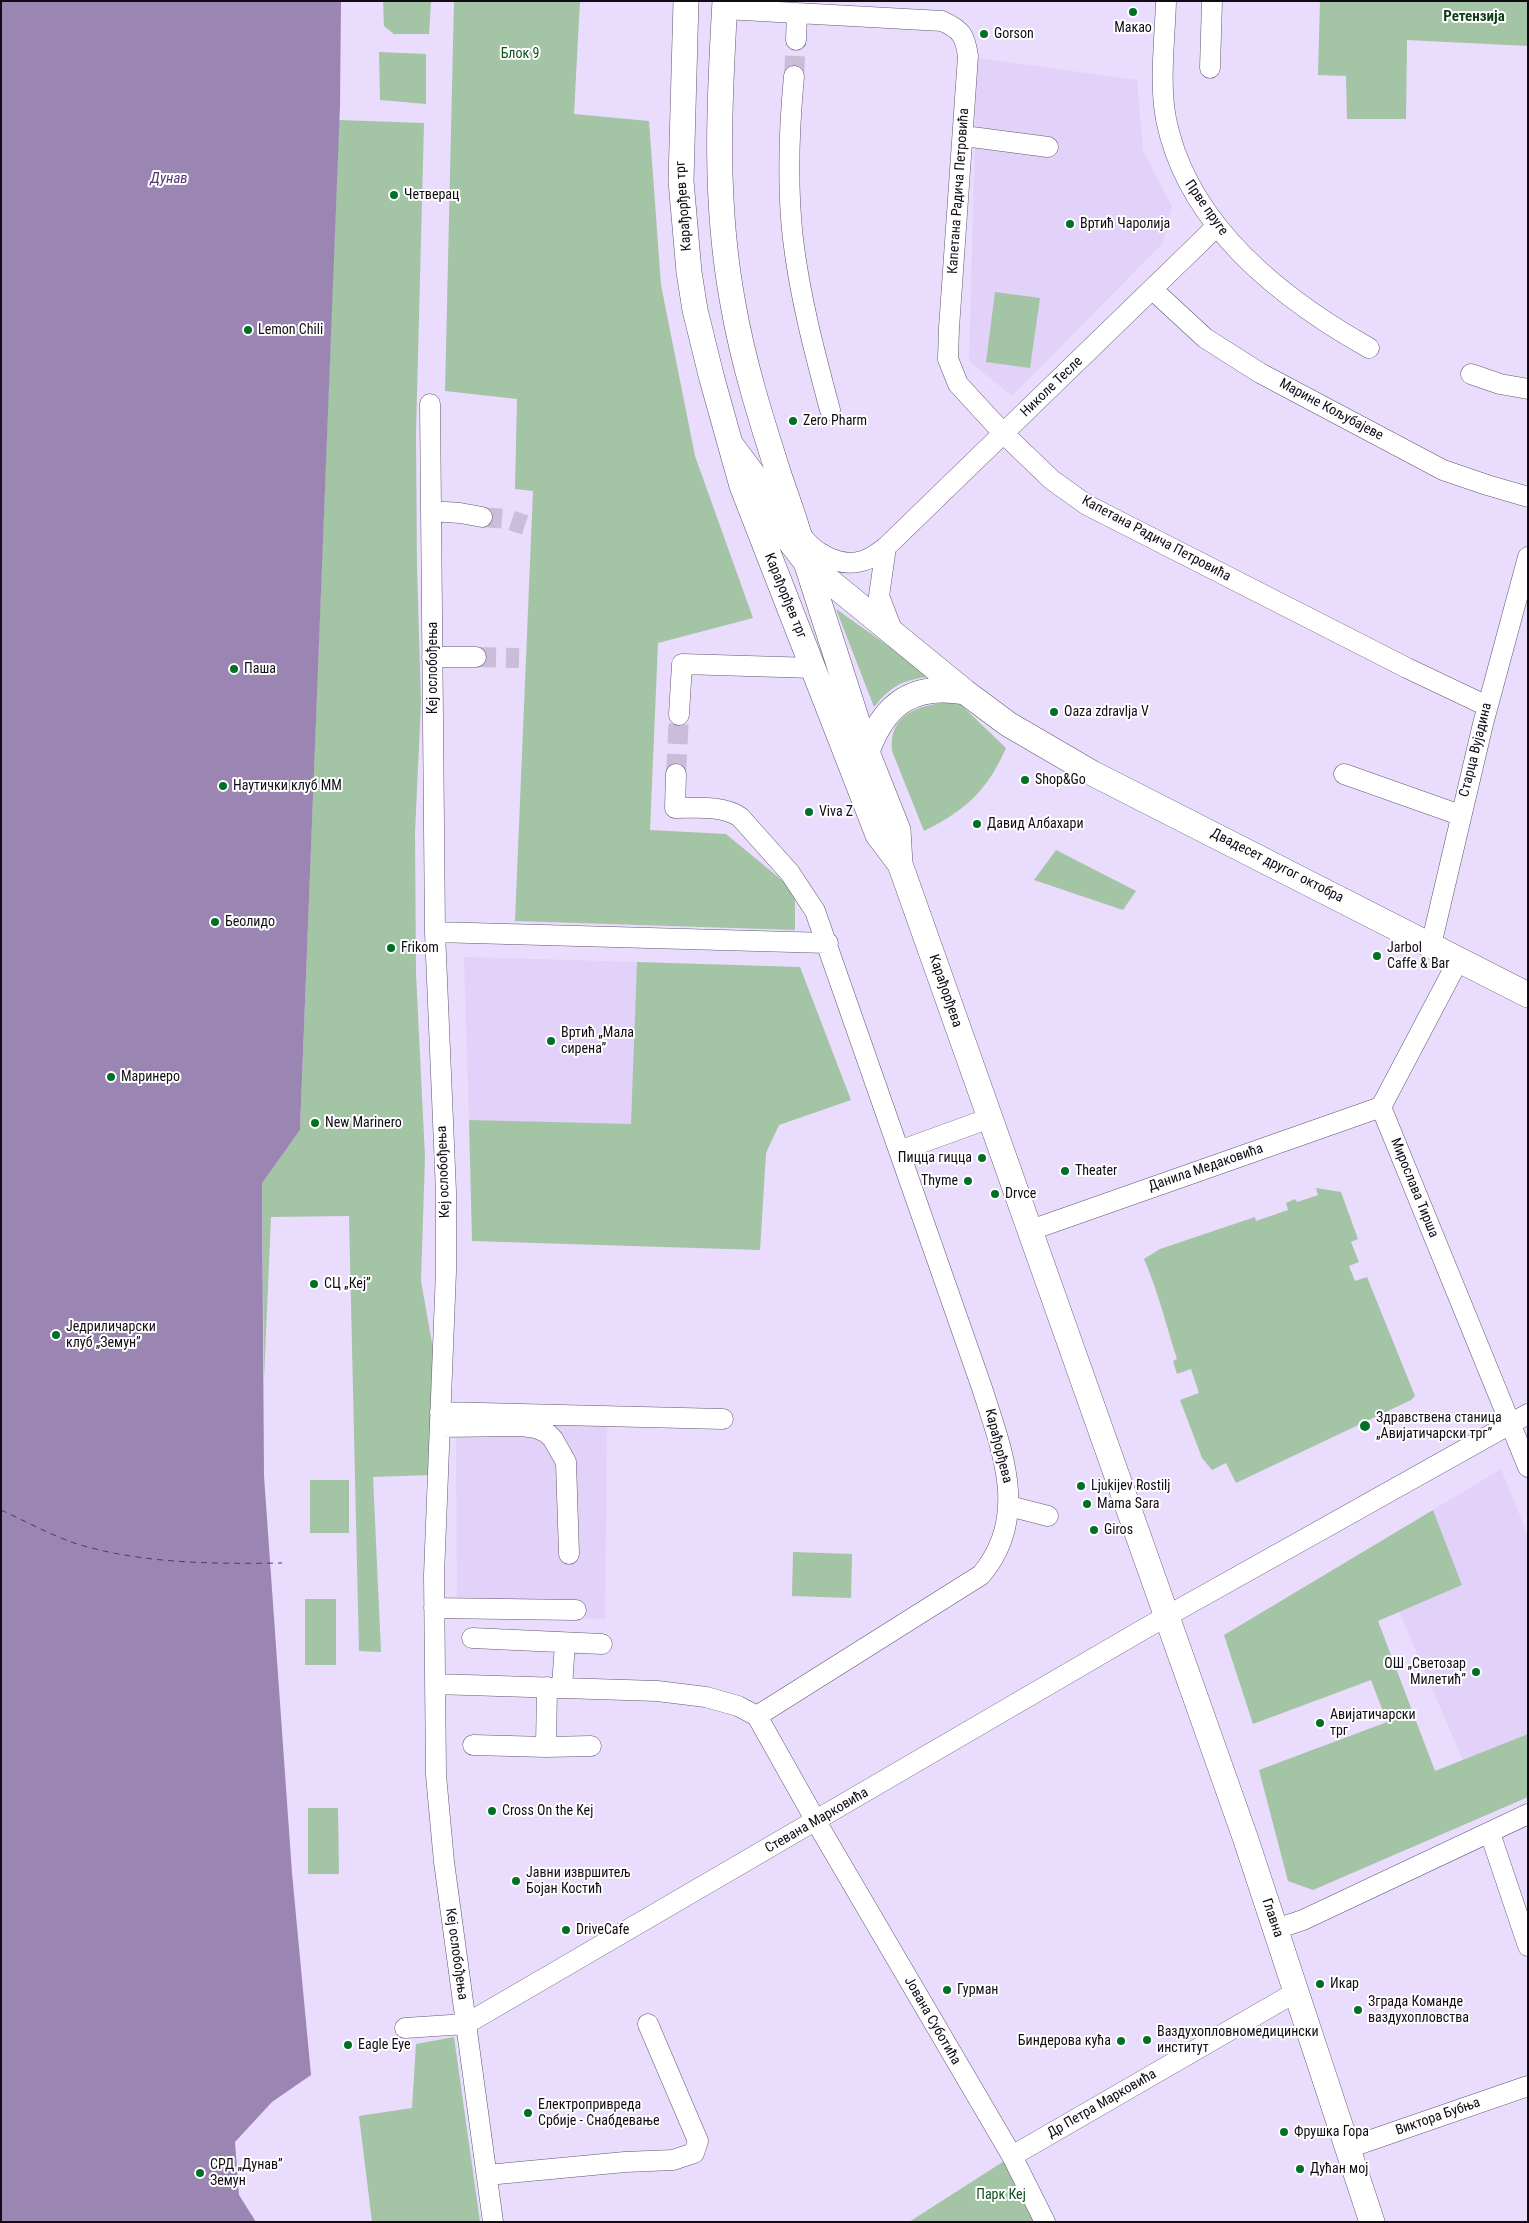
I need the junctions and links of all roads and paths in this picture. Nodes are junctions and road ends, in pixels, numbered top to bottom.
1 (686, 1) edge
2 (1166, 1) edge
3 (1212, 1) edge
4 (724, 5) edge
5 (803, 9) edge
6 (961, 32) joint
7 (796, 40) tunnel mouth
8 (1210, 68) dead end
9 (794, 76) tunnel mouth
10 (964, 136) junction
11 (1048, 147) dead end
12 (1217, 226) junction
13 (1153, 290) junction
14 (1369, 348) dead end
15 (1471, 374) dead end
16 (1528, 389) edge
17 (430, 404) dead end
18 (830, 410) dead end
19 (1003, 433) junction
20 (731, 445) junction
21 (445, 467) dead end
22 (1528, 497) edge
23 (437, 512) junction
24 (482, 517) tunnel mouth
25 (800, 534) junction
26 (886, 547) junction
27 (1528, 557) edge
28 (806, 562) junction
29 (894, 634) junction
30 (439, 657) junction
31 (476, 657) tunnel mouth
32 (814, 668) junction
33 (965, 692) junction
34 (1487, 706) junction
35 (679, 715) tunnel mouth
36 (867, 752) junction
37 (676, 774) tunnel mouth
38 (1344, 774) dead end
39 (1460, 815) junction
40 (900, 864) junction
41 (440, 932) junction
42 (828, 943) junction
43 (1431, 945) junction
44 (1459, 959) junction
45 (1528, 995) edge
46 (1381, 1107) junction
47 (990, 1118) junction
48 (899, 1151) junction
49 (1031, 1230) junction
50 (723, 1418) dead end
51 (1519, 1418) edge
52 (440, 1419) junction
53 (1528, 1467) edge
54 (1009, 1506) junction
55 (1048, 1516) dead end
56 (569, 1554) dead end
57 (434, 1608) junction
58 (576, 1610) dead end
59 (1168, 1616) junction
60 (472, 1638) dead end
61 (565, 1642) junction
62 (602, 1644) dead end
63 (435, 1684) junction
64 (554, 1687) junction
65 (758, 1716) junction
66 (473, 1745) dead end
67 (591, 1746) dead end
68 (546, 1747) junction
69 (1528, 1814) edge
70 (816, 1822) junction
71 (1490, 1833) junction
72 (1276, 1930) junction
73 (1528, 1946) edge
74 (1296, 1992) junction
75 (466, 2024) junction
76 (648, 2024) dead end
77 (405, 2028) dead end
78 (1528, 2086) edge
79 (1348, 2148) junction
80 (1012, 2156) junction
81 (487, 2175) junction
82 (493, 2222) edge
83 (1045, 2222) edge
84 (1372, 2222) edge

1 - 20 main road, Карађорђев трг
2 - 12 street, Прве пруге
3 - 8 street
4 - 5 street, Карађорђев трг
4 - 25 main road, Карађорђев трг
5 - 6 street, Карађорђев трг
5 - 7 street
6 - 10 street, Капетана Радича Петровића
9 - 18 street
10 - 11 street
10 - 19 street, Капетана Радича Петровића
12 - 13 street, Николе Тесле
12 - 14 street, Прве пруге
13 - 19 street, Николе Тесле
13 - 22 street, Марине Кољубајеве
15 - 16 street
17 - 23 street, Кеј ослобођења
19 - 26 street, Николе Тесле
19 - 34 street, Капетана Радича Петровића
20 - 28 main road
20 - 32 main road, Карађорђев трг
21 - 23 street
23 - 24 street
23 - 30 street, Кеј ослобођења
25 - 26 street, Николе Тесле
25 - 28 main road, Карађорђев трг
26 - 29 street
27 - 34 street, Старца Вујадина
28 - 29 main road
28 - 36 main road, Карађорђев трг
29 - 33 main road
30 - 31 street
30 - 41 street, Кеј ослобођења
32 - 35 street
32 - 40 main road, Карађорђев трг
33 - 36 main road
33 - 43 main road, Двадесет другог октобра
34 - 39 street, Старца Вујадина
36 - 40 main road, Карађорђев трг
37 - 42 street
38 - 39 street
39 - 43 street, Старца Вујадина
40 - 47 main road, Карађорђева
41 - 42 street
41 - 52 street, Кеј ослобођења
42 - 48 street, Карађорђева
43 - 44 main road, Двадесет другог октобра
44 - 45 main road, Двадесет другог октобра
44 - 46 street
46 - 49 street, Данила Медаковића
46 - 51 street, Мирослава Тирша
47 - 48 street
47 - 49 main road, Карађорђева
48 - 54 street, Карађорђева
49 - 59 main road, Карађорђева
50 - 52 street
51 - 53 street, Мирослава Тирша
51 - 59 street
52 - 56 street
52 - 57 street, Кеј ослобођења
54 - 55 street
54 - 65 street, Карађорђева
57 - 58 street
57 - 63 street, Кеј ослобођења
59 - 70 street, Стевана Марковића
59 - 72 main road, Главна
60 - 61 street
61 - 62 street
61 - 64 street
63 - 64 street
63 - 75 street, Кеј ослобођења
64 - 65 street
64 - 68 street
65 - 70 street
66 - 68 street
67 - 68 street
69 - 71 street
70 - 75 street, Стевана Марковића
70 - 80 street, Јована Суботића
71 - 72 street
71 - 73 street
72 - 74 main road, Главна
74 - 79 main road, Главна
74 - 80 street, Др Петра Марковића
75 - 77 street
75 - 81 street, Кеј ослобођења
76 - 81 street
78 - 79 street, Виктора Бубња
79 - 84 main road, Главна
80 - 83 street, Јована Суботића
81 - 82 street, Кеј ослобођења

